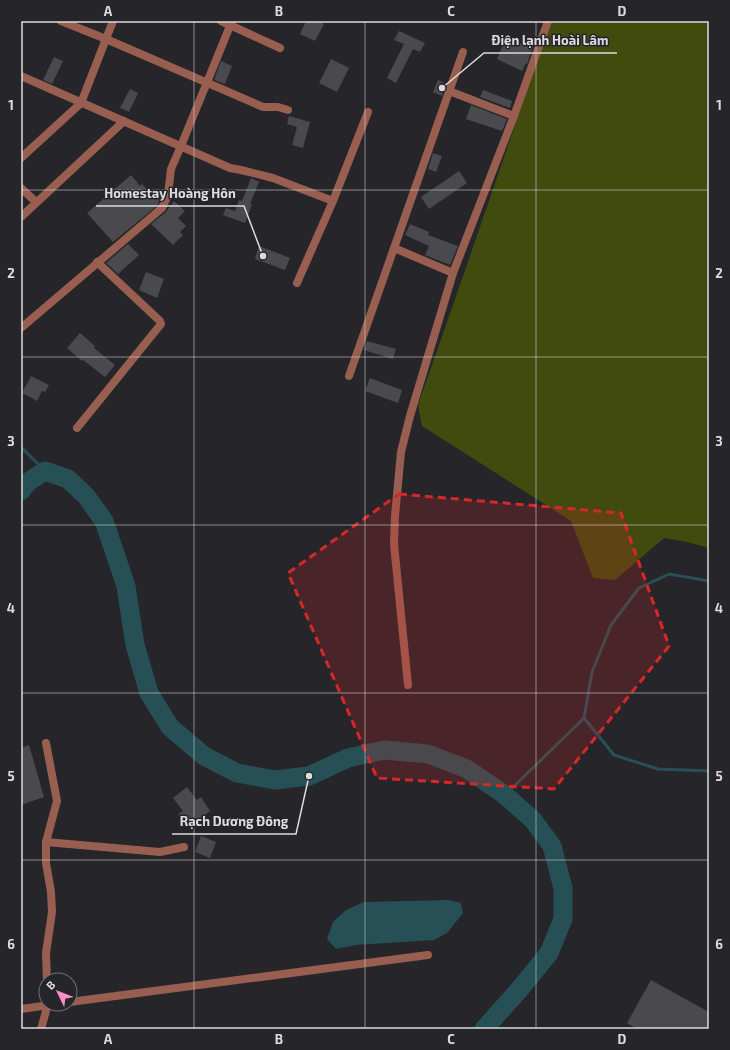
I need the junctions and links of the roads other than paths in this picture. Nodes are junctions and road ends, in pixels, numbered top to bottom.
1 (61, 21) edge
2 (113, 21) edge
3 (221, 21) edge
4 (548, 21) edge
5 (231, 23) edge
6 (106, 39) junction
7 (280, 48) dead end
8 (463, 52) dead end
9 (21, 76) edge
10 (206, 83) junction
11 (449, 91) junction
12 (81, 103) junction
13 (288, 110) dead end
14 (368, 112) dead end
15 (514, 116) junction
16 (124, 121) junction
17 (181, 146) junction
18 (21, 158) edge
19 (21, 188) edge
20 (333, 201) junction
21 (36, 202) junction
22 (21, 217) edge
23 (394, 248) junction
24 (97, 262) junction
25 (453, 273) junction
26 (297, 284) dead end
27 (21, 328) edge
28 (349, 376) dead end
29 (77, 428) dead end
30 (408, 685) dead end
31 (46, 743) dead end
32 (46, 842) junction
33 (184, 847) dead end
34 (428, 955) dead end
35 (47, 972) edge
36 (78, 1001) edge
37 (38, 1006) edge
38 (21, 1009) edge
39 (46, 1012) edge
40 (41, 1029) edge

1 - 6 street
2 - 6 street
3 - 5 street
4 - 15 street
5 - 7 street
5 - 10 street
6 - 10 street
6 - 12 street
8 - 11 street
9 - 12 street
10 - 13 street
10 - 17 street
11 - 15 street
11 - 23 street
12 - 16 street
12 - 18 street
14 - 20 street
15 - 25 street
16 - 17 street
16 - 21 street
17 - 20 street
17 - 24 street
19 - 21 street
20 - 26 street
21 - 22 street
23 - 25 street
23 - 28 street
24 - 27 street
24 - 29 street
25 - 30 street
31 - 32 street
32 - 33 street
32 - 35 street
34 - 36 street
37 - 38 street
39 - 40 street

